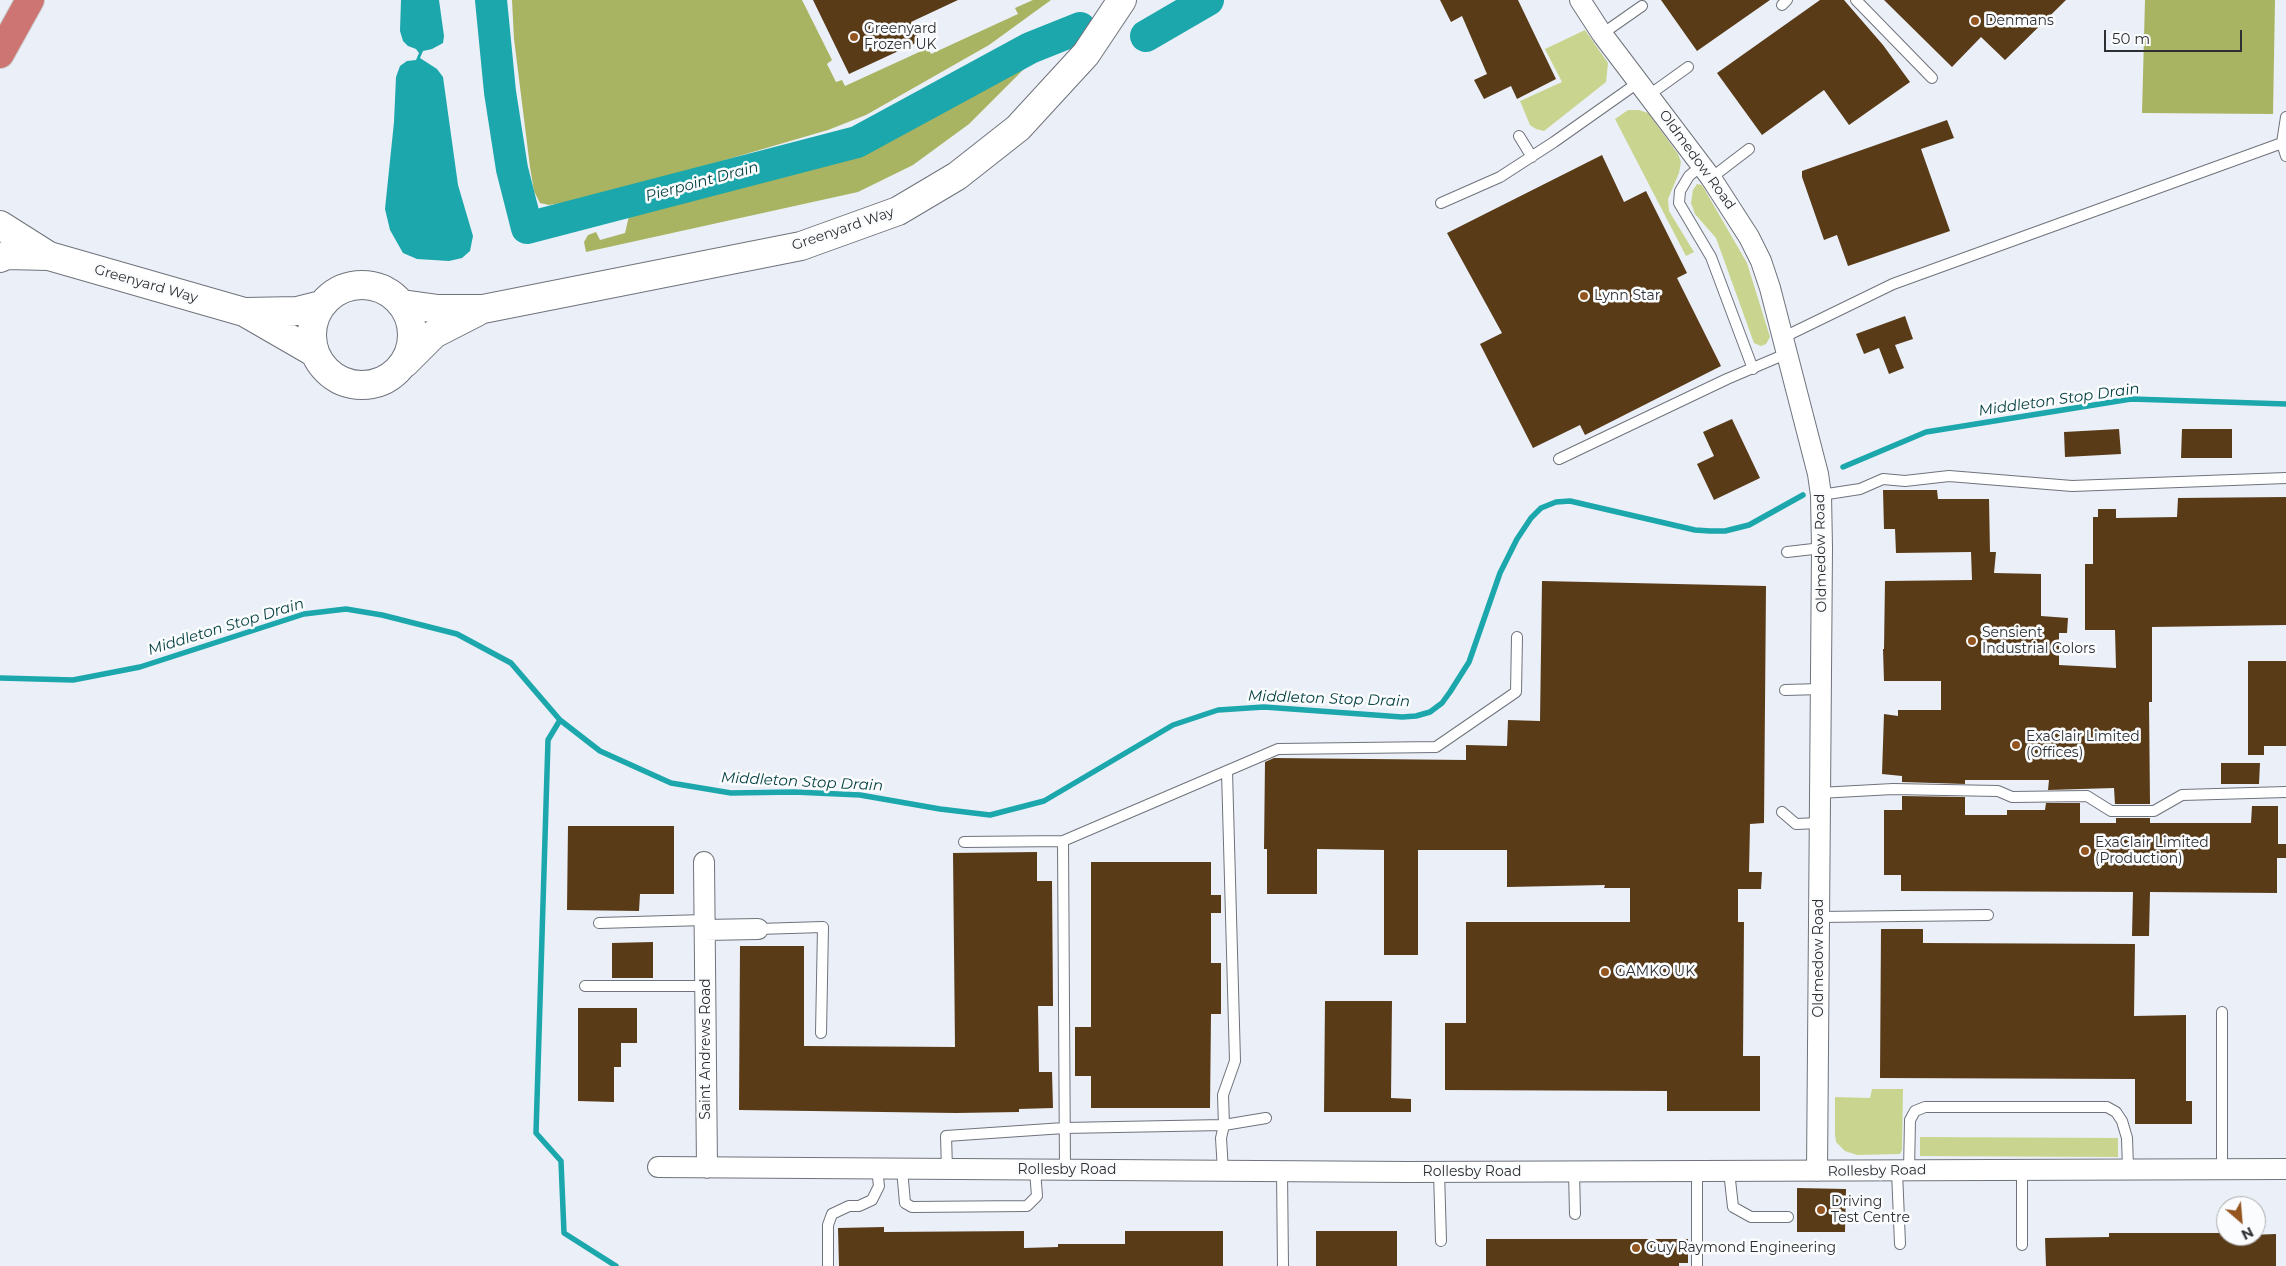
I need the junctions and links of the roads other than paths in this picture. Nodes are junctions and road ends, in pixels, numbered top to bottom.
1 (28, 0) edge
2 (1122, 0) edge
3 (1580, 0) edge
4 (1856, 0) edge
5 (1642, 6) dead end
6 (0, 30) edge
7 (1602, 34) junction
8 (0, 54) edge
9 (1688, 68) dead end
10 (1932, 78) dead end
11 (1644, 88) junction
12 (2286, 117) edge
13 (1519, 136) dead end
14 (2282, 143) junction
15 (1749, 148) dead end
16 (2286, 156) edge
17 (1532, 157) junction
18 (1707, 171) junction
19 (1441, 203) dead end
20 (0, 225) edge
21 (49, 256) junction
22 (0, 258) edge
23 (402, 304) junction
24 (322, 305) junction
25 (483, 309) junction
26 (244, 312) junction
27 (1786, 345) junction
28 (315, 353) junction
29 (402, 366) junction
30 (1753, 369) junction
31 (1559, 459) dead end
32 (2286, 478) edge
33 (1821, 495) junction
34 (1822, 548) junction
35 (1787, 552) dead end
36 (1517, 637) dead end
37 (1786, 690) dead end
38 (1821, 690) junction
39 (1227, 770) junction
40 (2286, 792) edge
41 (1820, 793) junction
42 (1782, 812) dead end
43 (1820, 823) junction
44 (1063, 841) junction
45 (964, 842) dead end
46 (704, 862) dead end
47 (1988, 914) dead end
48 (1819, 917) junction
49 (599, 923) dead end
50 (705, 925) junction
51 (758, 929) joint
52 (585, 986) dead end
53 (705, 986) junction
54 (2222, 1012) dead end
55 (820, 1033) dead end
56 (1266, 1118) dead end
57 (1224, 1125) junction
58 (1064, 1128) junction
59 (658, 1167) dead end
60 (707, 1168) junction
61 (2128, 1168) junction
62 (2222, 1168) junction
63 (2286, 1168) edge
64 (878, 1169) junction
65 (902, 1169) junction
66 (947, 1169) junction
67 (2022, 1169) junction
68 (1035, 1170) junction
69 (1065, 1170) junction
70 (1223, 1171) junction
71 (1282, 1171) junction
72 (1817, 1171) junction
73 (1903, 1171) junction
74 (1440, 1172) junction
75 (1574, 1172) junction
76 (1697, 1172) junction
77 (1729, 1172) junction
78 (1575, 1214) dead end
79 (1788, 1217) dead end
80 (1441, 1241) dead end
81 (1900, 1244) dead end
82 (2022, 1245) dead end
83 (828, 1266) edge
84 (1283, 1266) edge
85 (1697, 1266) edge

1 - 6 highway
1 - 8 highway
2 - 25 street, Greenyard Way
3 - 7 street, Oldmedow Road
4 - 10 lane
5 - 7 lane
7 - 11 street, Oldmedow Road
9 - 11 lane
11 - 17 lane
11 - 18 street, Oldmedow Road
12 - 14 lane
13 - 17 lane
14 - 16 lane
14 - 27 lane
15 - 18 lane
17 - 19 lane
18 - 27 street, Oldmedow Road
18 - 30 lane
20 - 21 street, Greenyard Way
21 - 22 street, Greenyard Way
21 - 26 street, Greenyard Way
23 - 24 street
23 - 25 street, Greenyard Way
23 - 29 street
24 - 26 street, Greenyard Way
24 - 28 street
25 - 29 street, Greenyard Way
26 - 28 street, Greenyard Way
27 - 30 lane
27 - 33 street, Oldmedow Road
28 - 29 street
30 - 31 lane
32 - 33 lane
33 - 34 street, Oldmedow Road
34 - 35 lane
34 - 38 street, Oldmedow Road
36 - 39 lane
37 - 38 lane
38 - 41 street, Oldmedow Road
39 - 44 lane
39 - 57 lane
40 - 41 lane
41 - 43 street, Oldmedow Road
42 - 43 lane
43 - 48 street, Oldmedow Road
44 - 45 lane
44 - 58 lane
46 - 50 street, Saint Andrews Road
47 - 48 lane
48 - 72 street, Oldmedow Road
49 - 50 lane
50 - 51 street
50 - 53 street, Saint Andrews Road
51 - 55 lane
52 - 53 lane
53 - 60 street, Saint Andrews Road
54 - 62 lane
56 - 57 lane
57 - 58 lane
57 - 70 lane
58 - 66 lane
58 - 69 lane
59 - 60 street, Rollesby Road
60 - 64 street, Rollesby Road
61 - 62 street, Rollesby Road
61 - 67 street, Rollesby Road
61 - 73 lane
62 - 63 street, Rollesby Road
64 - 65 street, Rollesby Road
64 - 83 lane
65 - 66 street, Rollesby Road
65 - 68 lane
66 - 68 street, Rollesby Road
67 - 73 street, Rollesby Road
67 - 82 lane
68 - 69 street, Rollesby Road
69 - 70 street, Rollesby Road
70 - 71 street, Rollesby Road
71 - 74 street, Rollesby Road
71 - 84 lane
72 - 73 street, Rollesby Road
72 - 77 street, Rollesby Road
73 - 81 lane
74 - 75 street, Rollesby Road
74 - 80 lane
75 - 76 street, Rollesby Road
75 - 78 lane
76 - 77 street, Rollesby Road
76 - 85 lane
77 - 79 lane

